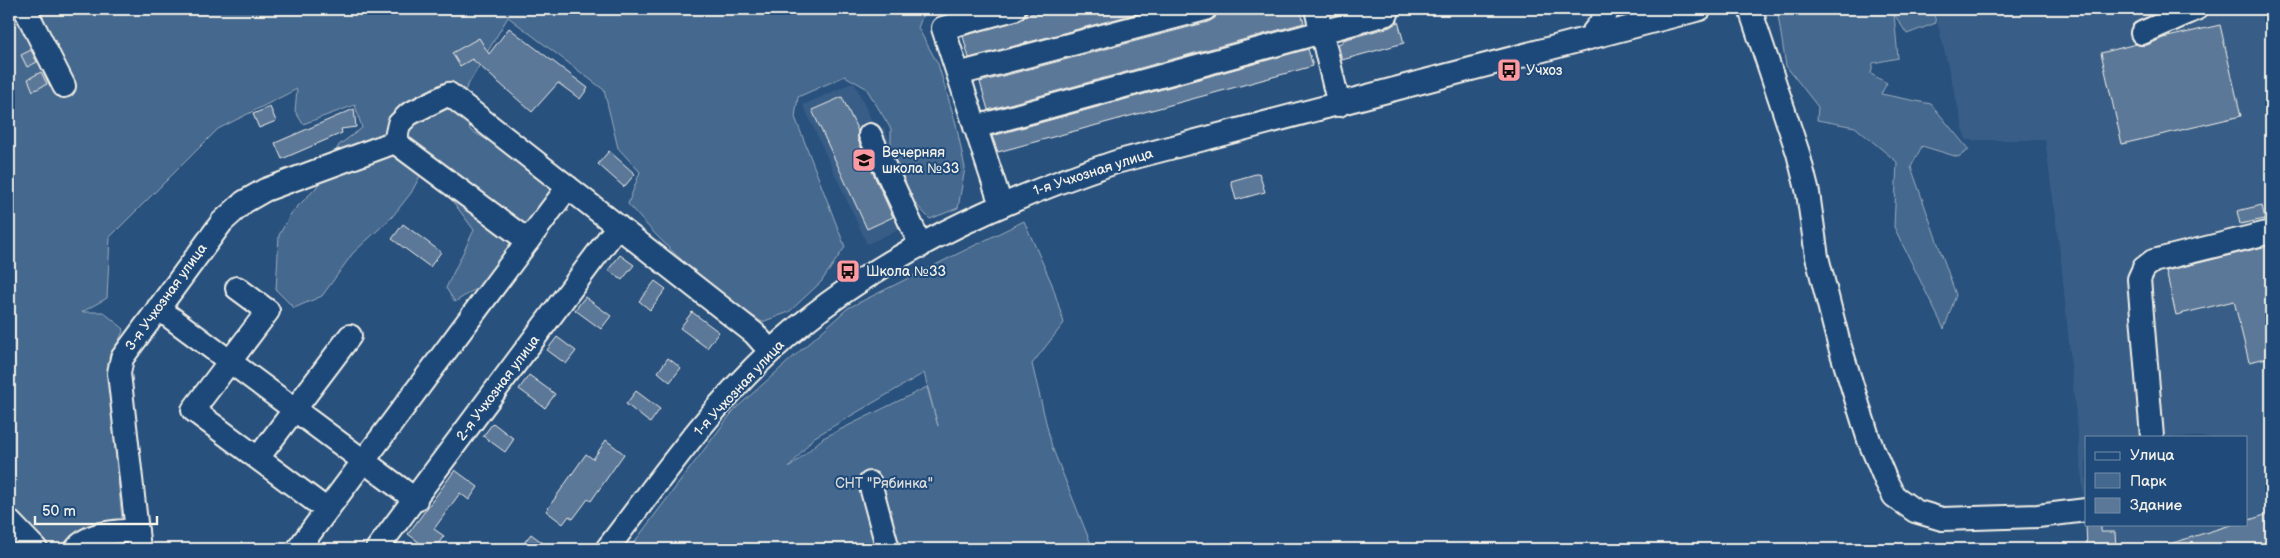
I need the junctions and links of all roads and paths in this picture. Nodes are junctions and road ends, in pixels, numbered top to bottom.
1 (25, 9) edge
2 (1014, 9) edge
3 (1205, 9) edge
4 (1316, 9) edge
5 (1608, 9) edge
6 (1700, 9) edge
7 (1750, 9) edge
8 (2196, 9) edge
9 (1387, 14) dead end
10 (1322, 32) junction
11 (2142, 32) dead end
12 (1589, 38) junction
13 (958, 74) junction
14 (64, 86) dead end
15 (1339, 105) junction
16 (975, 127) junction
17 (870, 135) dead end
18 (395, 142) junction
19 (568, 187) junction
20 (1001, 205) junction
21 (618, 226) junction
22 (2271, 232) edge
23 (528, 241) junction
24 (921, 246) junction
25 (237, 288) dead end
26 (158, 308) junction
27 (350, 336) dead end
28 (770, 351) junction
29 (230, 361) junction
30 (295, 410) junction
31 (2152, 436) edge
32 (258, 458) junction
33 (364, 461) junction
34 (870, 483) dead end
35 (416, 500) junction
36 (328, 510) junction
37 (2085, 510) edge
38 (9, 521) edge
39 (138, 540) edge
40 (36, 549) edge
41 (76, 549) edge
42 (298, 549) edge
43 (377, 549) edge
44 (608, 549) edge
45 (888, 549) edge

1 - 14 street
2 - 13 street
3 - 13 street
4 - 10 street
5 - 12 street
6 - 12 street, 1-я Учхозная улица
7 - 37 street
8 - 11 street
9 - 10 street
10 - 15 street
10 - 16 street
12 - 15 street, 1-я Учхозная улица
13 - 16 street
15 - 20 street, 1-я Учхозная улица
16 - 20 street
17 - 24 street
18 - 19 street
18 - 23 street
18 - 26 street, 3-я Учхозная улица
19 - 21 street
19 - 23 street
20 - 24 street, 1-я Учхозная улица
21 - 28 street
21 - 35 street, 2-я Учхозная улица
22 - 31 street
23 - 33 street
24 - 28 street, 1-я Учхозная улица
25 - 29 street
26 - 29 street
26 - 39 street, 3-я Учхозная улица
27 - 30 street
28 - 44 street, 1-я Учхозная улица
29 - 30 street
29 - 32 street
30 - 32 street
30 - 33 street
32 - 36 street
33 - 35 street
33 - 36 street
34 - 45 street
35 - 43 street, 2-я Учхозная улица
36 - 42 street
38 - 40 street
39 - 41 street

